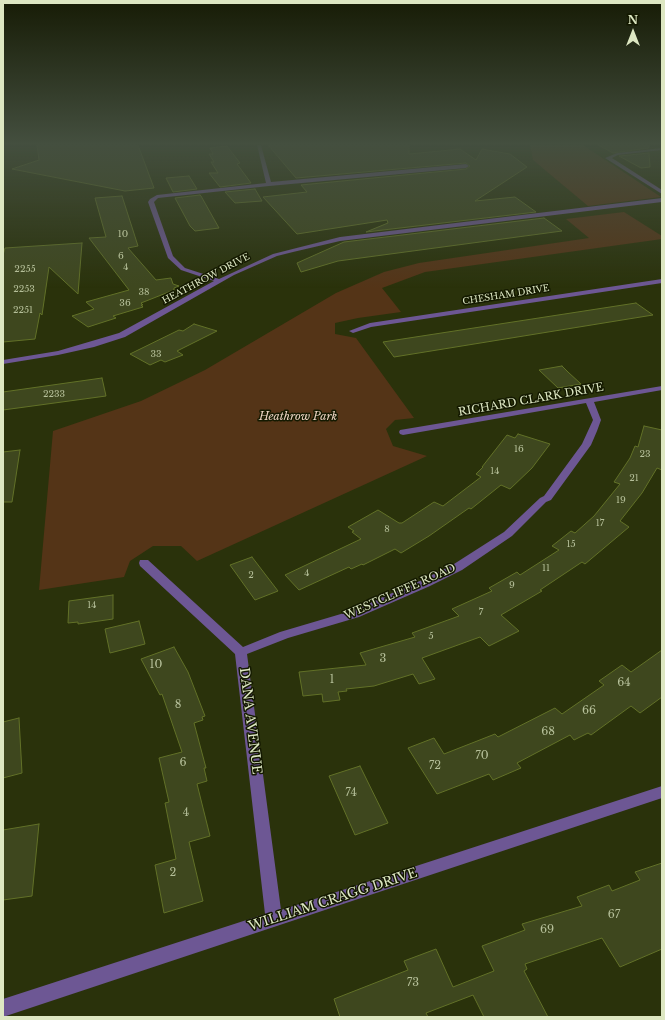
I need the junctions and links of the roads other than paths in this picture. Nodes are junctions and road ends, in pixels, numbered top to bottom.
1 (195, 193) edge
2 (662, 200) edge
3 (219, 282) junction
4 (661, 282) edge
5 (353, 331) dead end
6 (3, 362) edge
7 (662, 388) edge
8 (590, 401) junction
9 (403, 432) dead end
10 (144, 563) dead end
11 (241, 652) junction
12 (662, 792) edge
13 (274, 920) junction
14 (3, 1008) edge

1 - 3 street
2 - 3 street, HEATHROW DRIVE
3 - 6 street, HEATHROW DRIVE
4 - 5 street, CHESHAM DRIVE
7 - 8 street, RICHARD CLARK DRIVE
8 - 9 street, RICHARD CLARK DRIVE
8 - 11 street, WESTCLIFFE ROAD
10 - 11 street, DANA AVENUE
11 - 13 street, DANA AVENUE
12 - 13 street, WILLIAM CRAGG DRIVE
13 - 14 street, WILLIAM CRAGG DRIVE

